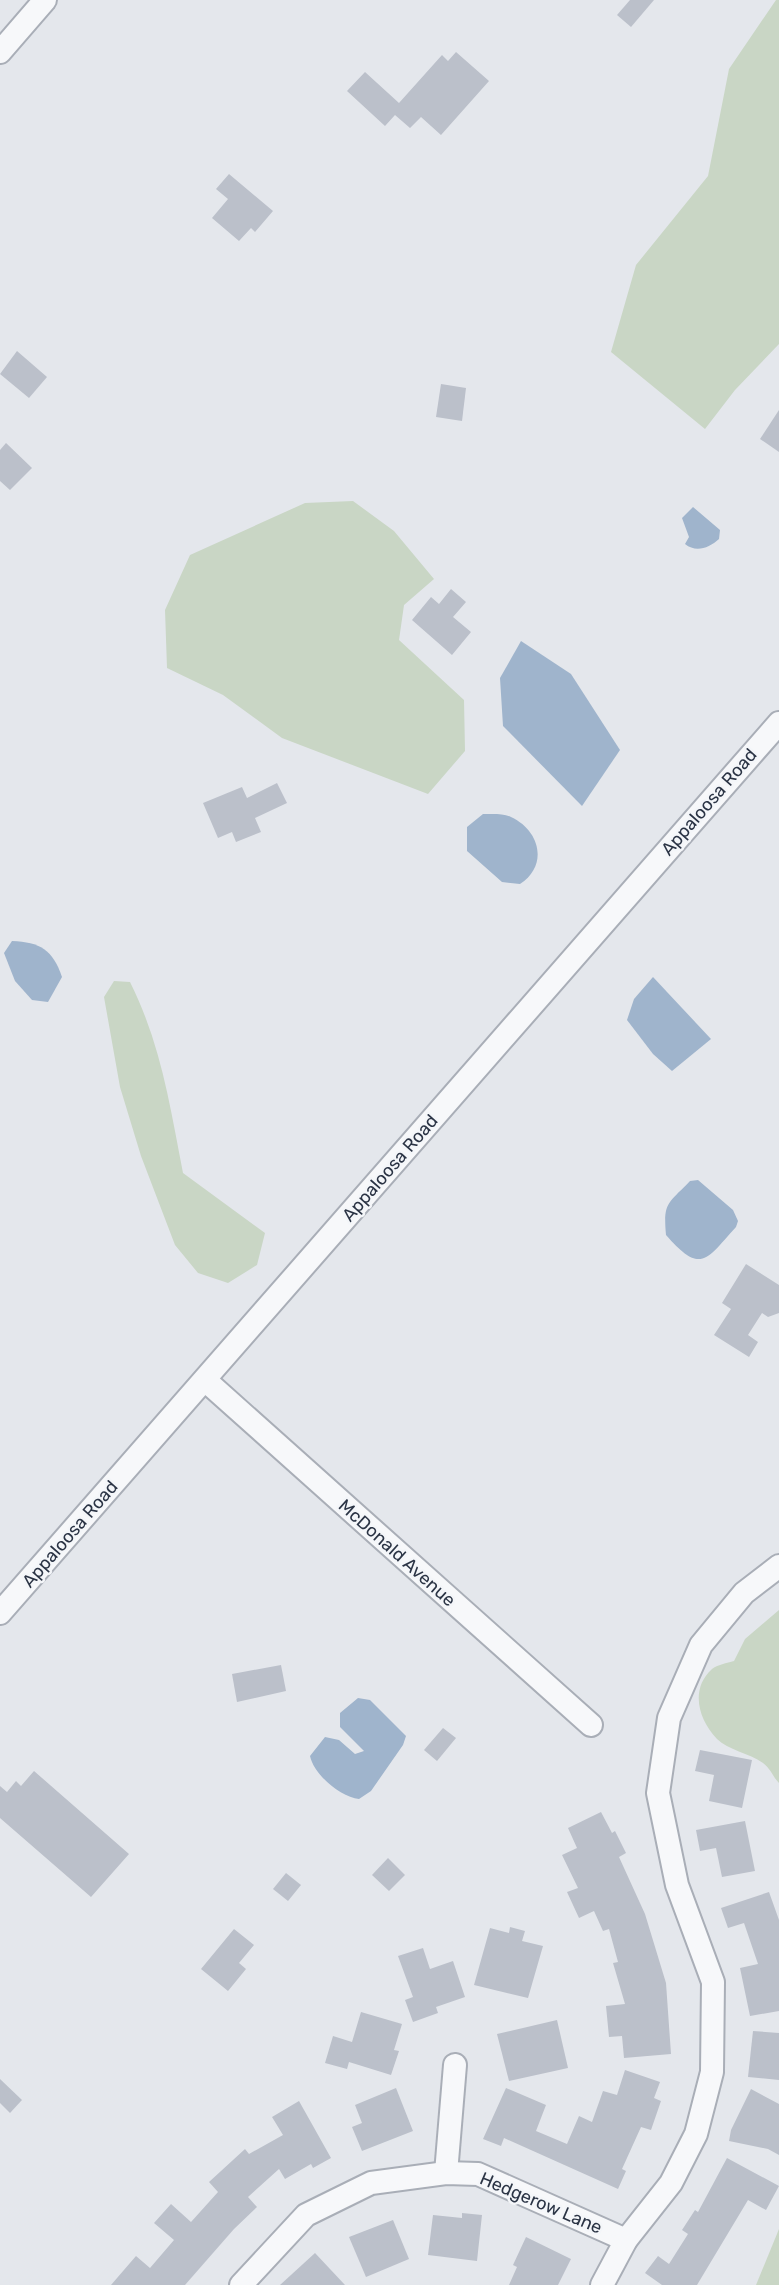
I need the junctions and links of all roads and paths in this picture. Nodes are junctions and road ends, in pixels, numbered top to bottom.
1 (45, 0) edge
2 (0, 52) edge
3 (779, 723) edge
4 (205, 1380) junction
5 (779, 1566) edge
6 (0, 1613) edge
7 (591, 1725) dead end
8 (455, 2065) dead end
9 (446, 2173) junction
10 (626, 2240) junction
11 (241, 2285) edge
12 (602, 2285) edge

1 - 2 street
3 - 4 street, Appaloosa Road
4 - 6 street, Appaloosa Road
4 - 7 street, McDonald Avenue
5 - 10 street
8 - 9 street
9 - 10 street, Hedgerow Lane
9 - 11 street, Hedgerow Lane
10 - 12 street

